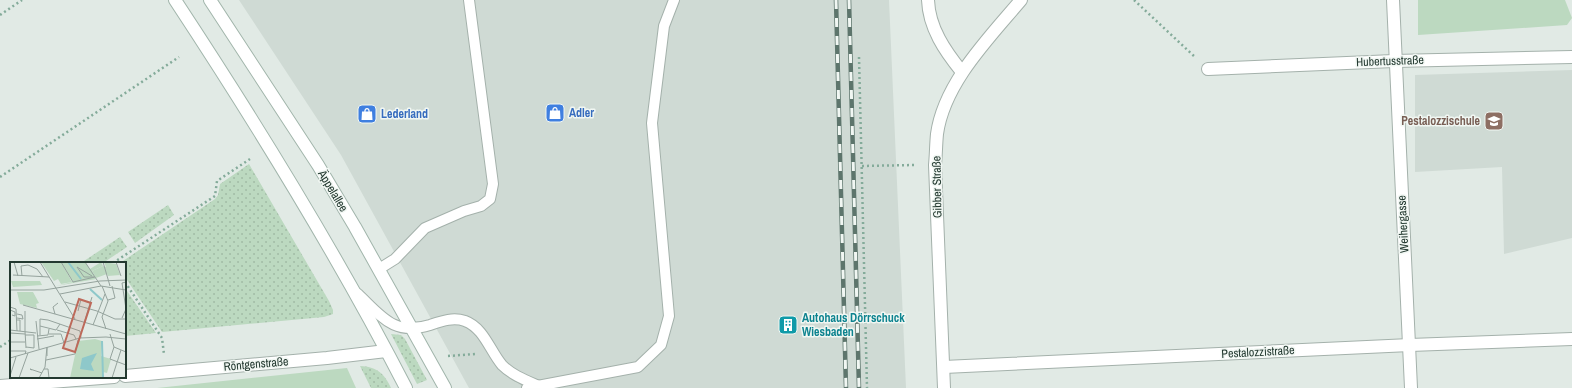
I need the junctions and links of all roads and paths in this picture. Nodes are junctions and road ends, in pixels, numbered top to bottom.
1 (22, 0) edge
2 (175, 0) edge
3 (210, 0) edge
4 (469, 0) edge
5 (674, 0) edge
6 (928, 0) edge
7 (1021, 0) edge
8 (1134, 0) edge
9 (1392, 0) edge
10 (0, 15) edge
11 (179, 56) dead end
12 (859, 57) dead end
13 (1572, 57) edge
14 (1394, 61) junction
15 (1208, 69) joint
16 (962, 72) junction
17 (250, 159) dead end
18 (914, 165) dead end
19 (862, 166) junction
20 (0, 177) edge
21 (115, 262) edge
22 (379, 269) junction
23 (126, 284) edge
24 (354, 291) junction
25 (413, 329) junction
26 (1572, 339) edge
27 (10, 341) edge
28 (1410, 345) junction
29 (0, 347) edge
30 (386, 351) junction
31 (493, 352) junction
32 (446, 356) dead end
33 (944, 367) junction
34 (167, 372) junction
35 (126, 376) edge
36 (101, 378) edge
37 (0, 386) edge
38 (538, 386) junction
39 (406, 388) edge
40 (445, 388) edge
41 (527, 388) edge
42 (867, 388) edge
43 (944, 388) edge
44 (1411, 388) edge

1 - 10 path
2 - 24 street
3 - 22 street, Äppelallee
4 - 22 lane
5 - 38 lane
6 - 16 street
7 - 16 street, Gibber Straße
8 - 15 path
9 - 14 street, Weihergasse
11 - 20 path
12 - 19 path
13 - 14 street, Hubertusstraße
14 - 15 street, Hubertusstraße
14 - 28 street, Weihergasse
16 - 33 street, Gibber Straße
17 - 21 path
18 - 19 path
19 - 42 path
22 - 25 street, Äppelallee
23 - 34 path
24 - 25 lane
24 - 30 street
25 - 31 lane
25 - 40 street, Äppelallee
26 - 28 street, Pestalozzistraße
27 - 29 path
28 - 33 street, Pestalozzistraße
28 - 44 street, Weihergasse
30 - 34 street, Röntgenstraße
30 - 39 street
31 - 32 path
31 - 38 lane
33 - 43 street, Gibber Straße
34 - 35 street, Röntgenstraße
36 - 37 street
38 - 41 lane

